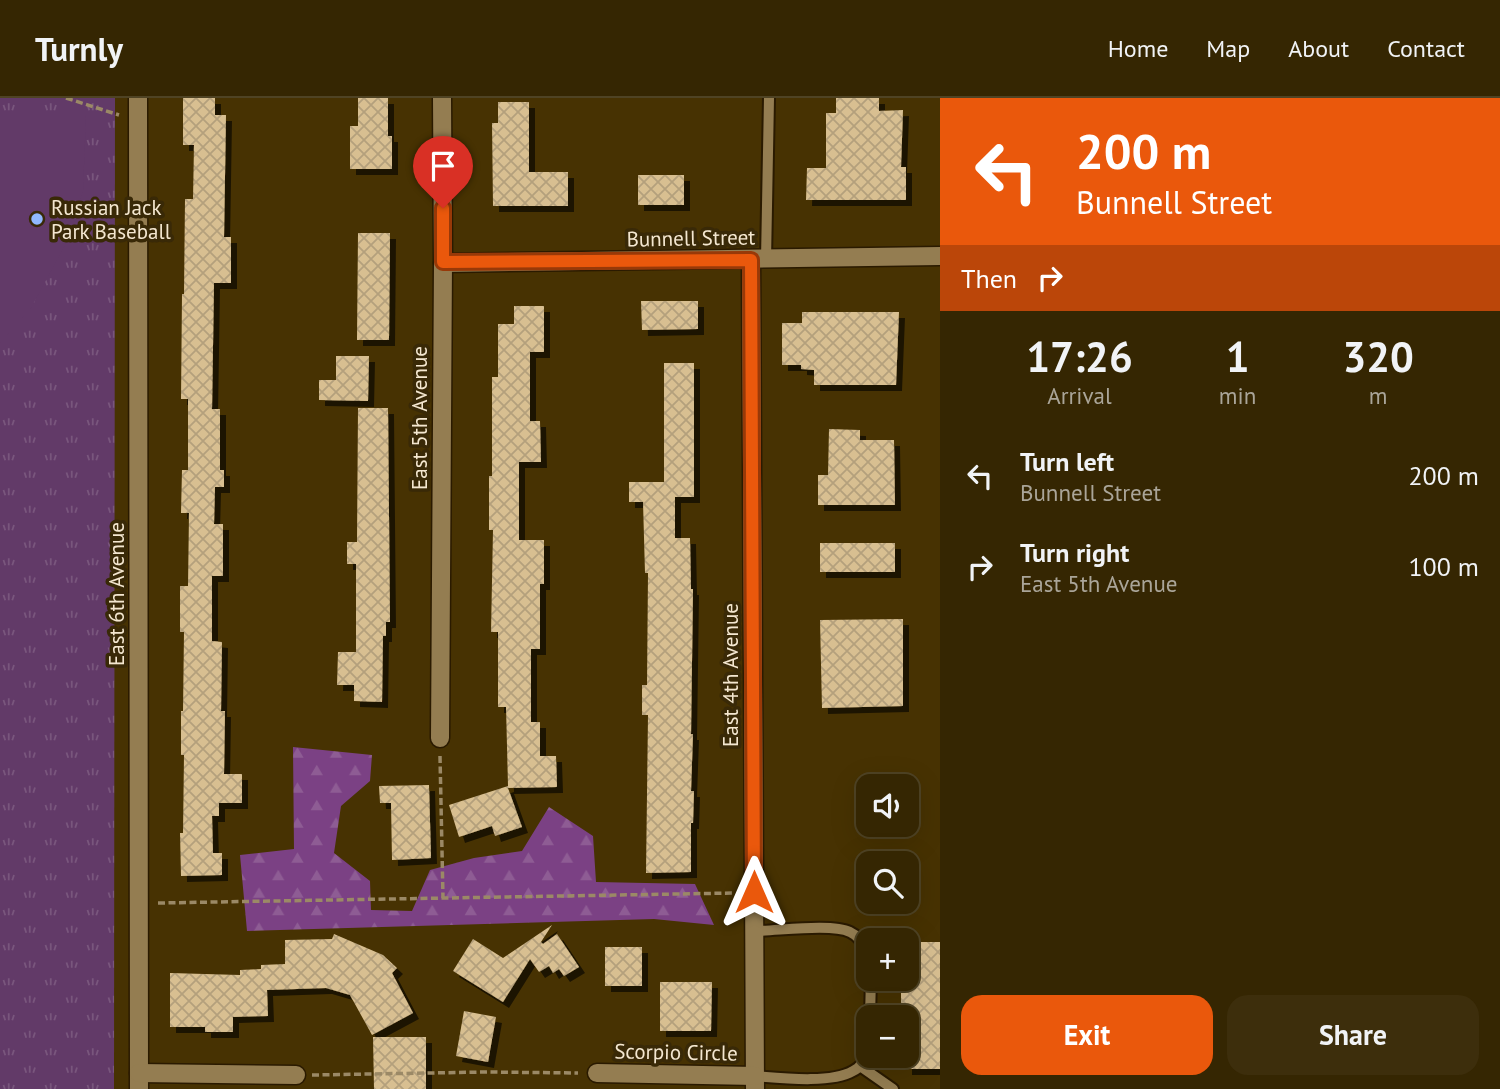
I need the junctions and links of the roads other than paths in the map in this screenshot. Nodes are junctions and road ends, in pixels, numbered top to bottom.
1 (138, 98) edge
2 (442, 98) edge
3 (769, 98) edge
4 (940, 256) edge
5 (759, 260) junction
6 (443, 262) junction
7 (440, 738) road end
8 (754, 931) junction
9 (856, 936) edge
10 (858, 1068) edge
11 (863, 1068) edge
12 (597, 1073) road end
13 (296, 1075) road end
14 (138, 1081) edge
15 (755, 1083) edge
16 (893, 1089) edge

1 - 14 street, East 6th Avenue
2 - 6 street, East 5th Avenue
3 - 5 lane
4 - 5 street, Bunnell Street
5 - 6 street, Bunnell Street
5 - 8 street, East 4th Avenue
6 - 7 street, East 5th Avenue
8 - 9 lane
8 - 15 street, East 4th Avenue
10 - 15 lane
11 - 16 lane
12 - 15 street, Scorpio Circle
13 - 14 street

